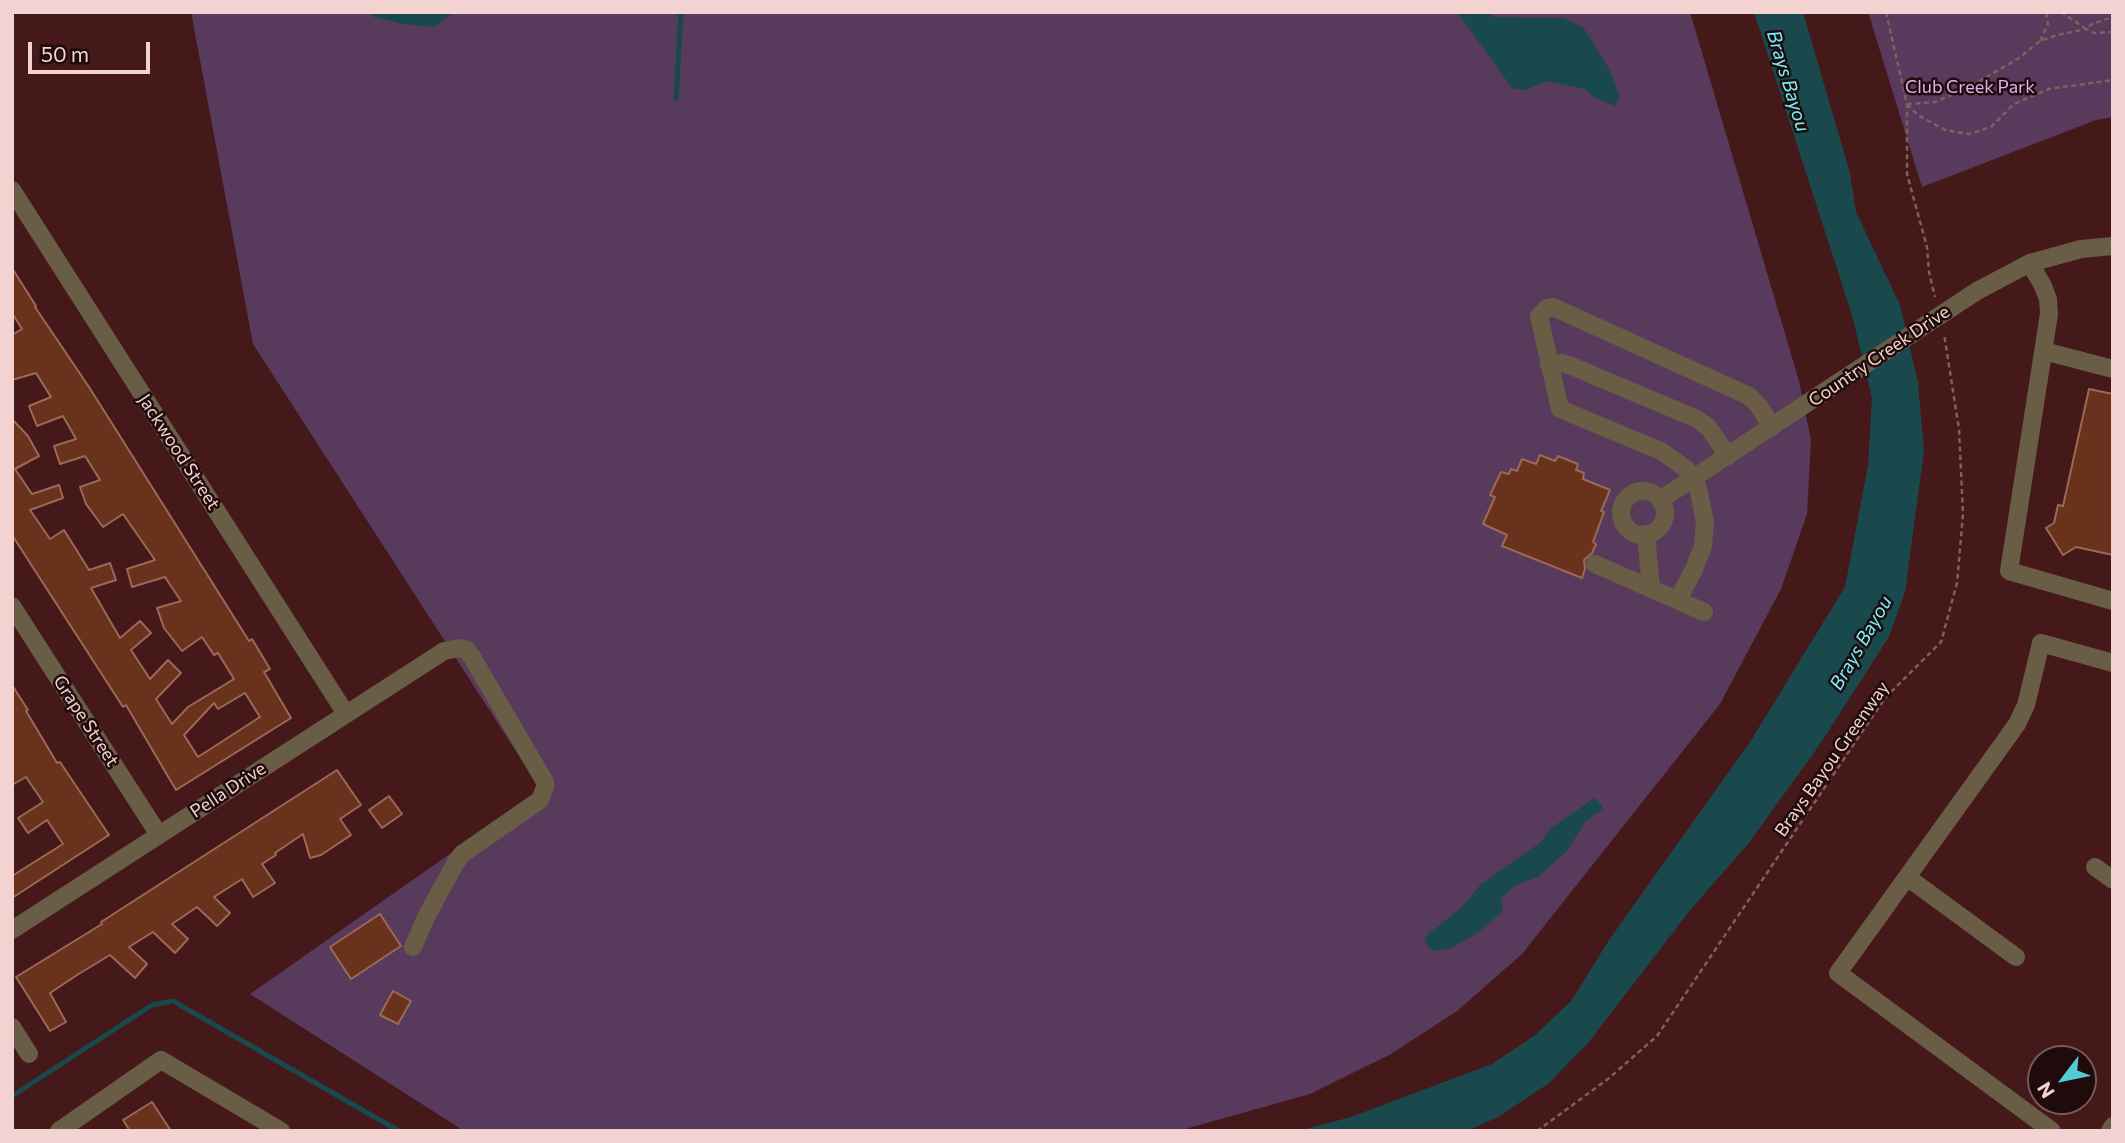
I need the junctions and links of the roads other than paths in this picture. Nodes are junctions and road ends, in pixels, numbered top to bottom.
1 (12, 190) edge
2 (2113, 246) edge
3 (2031, 263) junction
4 (2044, 351) junction
5 (1549, 365) junction
6 (2113, 369) edge
7 (1772, 427) junction
8 (1728, 456) junction
9 (1693, 479) junction
10 (1660, 500) junction
11 (1646, 534) junction
12 (1595, 564) dead end
13 (1651, 589) junction
14 (1678, 600) junction
15 (2113, 601) edge
16 (12, 606) edge
17 (1704, 612) dead end
18 (2113, 663) edge
19 (346, 714) junction
20 (159, 835) junction
21 (2095, 867) dead end
22 (1907, 877) junction
23 (2113, 880) edge
24 (12, 930) edge
25 (413, 947) dead end
26 (2016, 957) dead end
27 (12, 1027) edge
28 (29, 1054) dead end
29 (2113, 1126) edge
30 (71, 1128) edge
31 (281, 1131) edge
32 (2052, 1131) edge
33 (2110, 1131) edge

1 - 19 street, Jackwood Street
2 - 3 street, Country Creek Drive
3 - 4 street
3 - 7 street, Country Creek Drive
4 - 6 street
4 - 15 street
5 - 7 street
5 - 8 street
5 - 9 street
7 - 8 street, Country Creek Drive
8 - 9 street, Country Creek Drive
9 - 10 street, Country Creek Drive
9 - 14 street
10 - 11 street
10 - 11 street
11 - 13 street
12 - 13 street
13 - 14 street
14 - 17 street
16 - 20 street, Grape Street
18 - 22 street
19 - 20 street, Pella Drive
19 - 25 street, Pella Drive
20 - 24 street, Pella Drive
21 - 23 street
22 - 26 street
22 - 32 street
27 - 28 street
29 - 33 street
30 - 31 street

